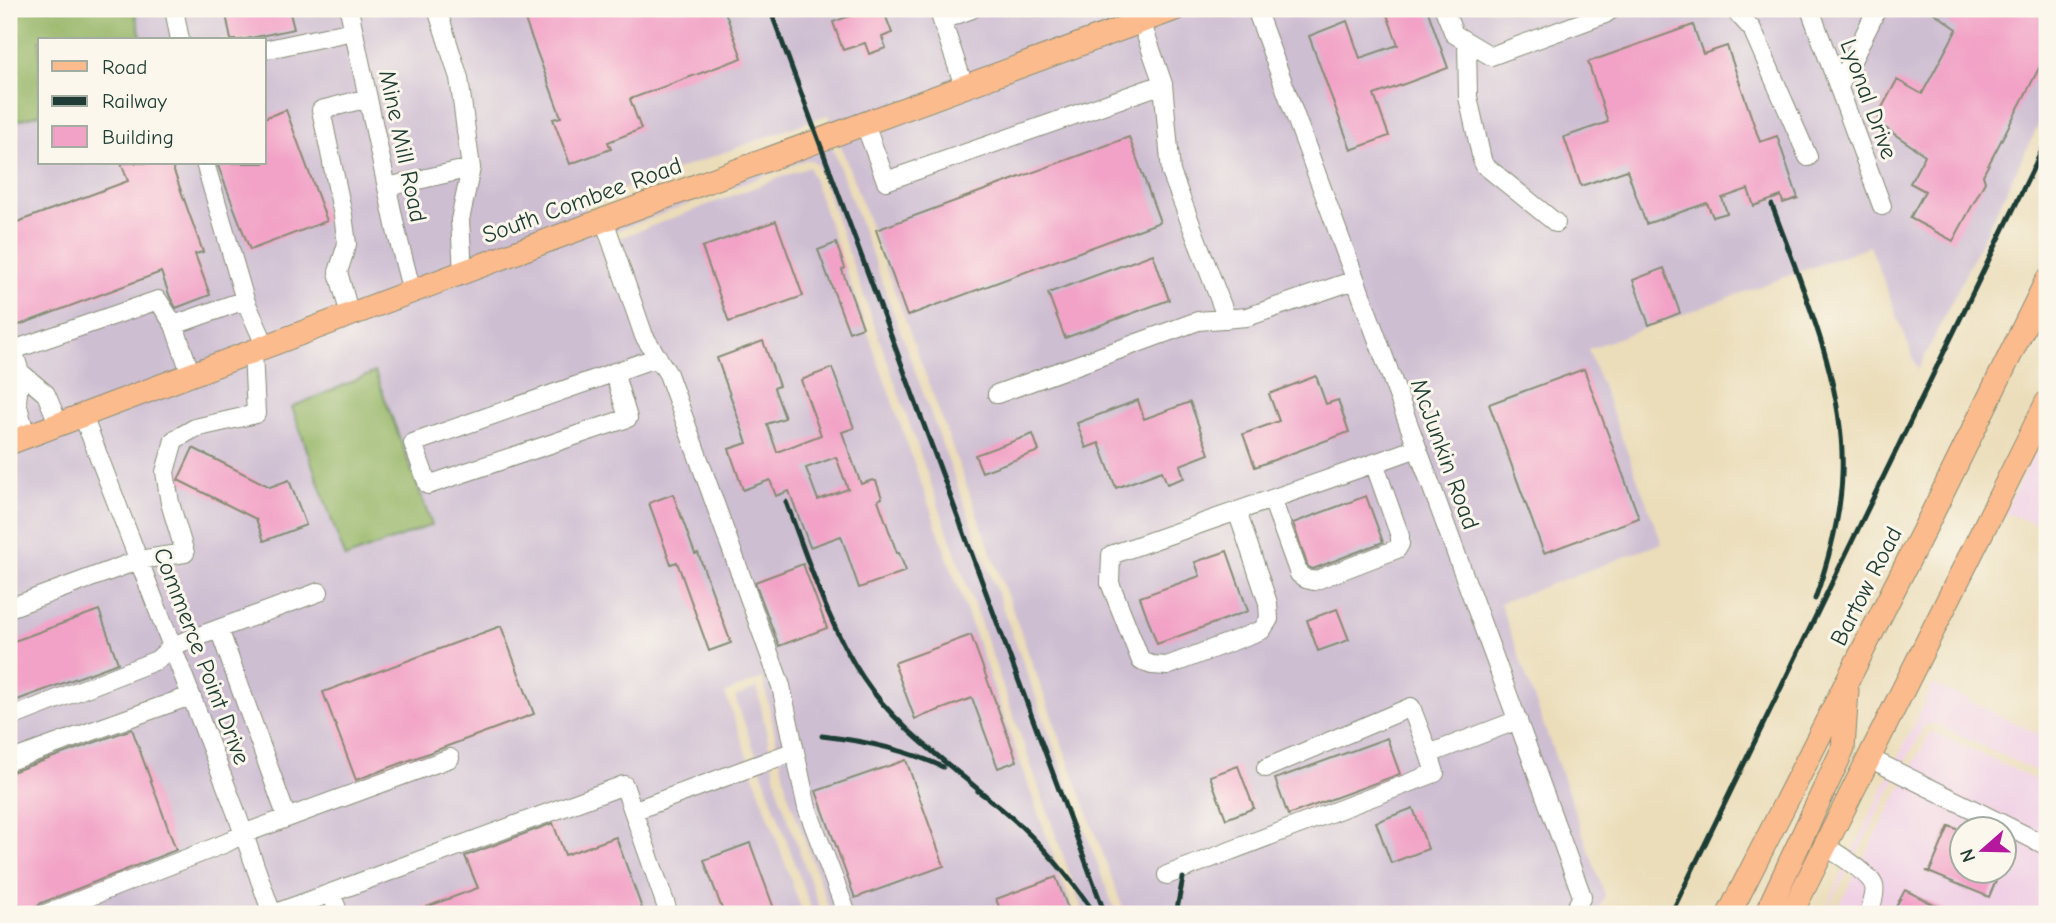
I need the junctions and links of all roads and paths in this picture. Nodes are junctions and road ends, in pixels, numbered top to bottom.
1 (174, 9) edge
2 (349, 9) edge
3 (437, 9) edge
4 (972, 9) edge
5 (1175, 9) edge
6 (1256, 9) edge
7 (1444, 9) edge
8 (1612, 9) edge
9 (1734, 9) edge
10 (1810, 9) edge
11 (1877, 9) edge
12 (940, 15) edge
13 (1141, 21) junction
14 (354, 31) junction
15 (180, 38) edge
16 (1467, 42) junction
17 (266, 50) edge
18 (1163, 84) junction
19 (964, 86) junction
20 (1839, 87) junction
21 (368, 98) junction
22 (864, 122) junction
23 (1808, 157) dead end
24 (205, 164) edge
25 (471, 168) junction
26 (387, 187) junction
27 (1882, 206) dead end
28 (604, 220) junction
29 (1556, 223) dead end
30 (463, 272) junction
31 (1355, 280) junction
32 (2047, 280) edge
33 (412, 292) junction
34 (245, 300) junction
35 (351, 315) junction
36 (1227, 319) junction
37 (174, 325) junction
38 (259, 350) junction
39 (658, 357) junction
40 (20, 372) junction
41 (614, 372) junction
42 (191, 375) junction
43 (997, 394) dead end
44 (2047, 402) edge
45 (83, 416) junction
46 (60, 425) junction
47 (17, 440) edge
48 (1417, 448) junction
49 (1374, 463) junction
50 (1272, 499) junction
51 (1237, 511) junction
52 (139, 560) junction
53 (319, 592) dead end
54 (9, 608) edge
55 (219, 629) junction
56 (172, 646) junction
57 (1847, 680) junction
58 (190, 696) junction
59 (9, 718) edge
60 (1518, 720) junction
61 (795, 751) junction
62 (1429, 754) junction
63 (450, 758) dead end
64 (1869, 758) junction
65 (9, 761) edge
66 (1266, 768) dead end
67 (633, 811) junction
68 (287, 818) junction
69 (243, 834) junction
70 (1825, 846) junction
71 (2047, 846) edge
72 (1167, 875) dead end
73 (331, 894) junction
74 (45, 914) edge
75 (273, 914) edge
76 (339, 914) edge
77 (669, 914) edge
78 (847, 914) edge
79 (1573, 914) edge
80 (1729, 914) edge
81 (1766, 914) edge
82 (1791, 914) edge
83 (1869, 914) edge

1 - 15 street
2 - 14 street, Mine Mill Road
3 - 25 street
4 - 12 street
5 - 13 main road, South Combee Road
6 - 31 street, McJunkin Road
7 - 16 street
8 - 16 street
9 - 23 street
10 - 20 street, Lyonal Drive
11 - 20 street
12 - 19 street
13 - 18 street
13 - 19 main road, South Combee Road
14 - 17 street
14 - 21 street, Mine Mill Road
16 - 29 street
18 - 22 street
18 - 36 street
19 - 22 main road, South Combee Road
20 - 27 street, Lyonal Drive
21 - 26 street, Mine Mill Road
21 - 35 street
22 - 28 main road, South Combee Road
24 - 34 street
25 - 26 street
25 - 30 street
26 - 33 street, Mine Mill Road
28 - 30 main road, South Combee Road
28 - 39 street
30 - 33 main road, South Combee Road
31 - 36 street
31 - 48 street, McJunkin Road
32 - 57 main road, Bartow Road
33 - 35 main road, South Combee Road
34 - 37 street
34 - 38 street
35 - 38 main road, South Combee Road
36 - 43 street
37 - 40 street
37 - 42 street
38 - 42 main road, South Combee Road
38 - 52 street
39 - 41 street
39 - 61 street
40 - 46 street
40 - 47 street
41 - 41 street
42 - 45 main road, South Combee Road
44 - 64 main road
45 - 46 main road, South Combee Road
45 - 52 street, Commerce Point Drive
46 - 47 main road, South Combee Road
48 - 49 street
48 - 60 street, McJunkin Road
49 - 50 street
49 - 50 street
50 - 51 street
51 - 51 street
52 - 54 street
52 - 56 street, Commerce Point Drive
53 - 55 street
55 - 56 street
55 - 68 street
56 - 58 street, Commerce Point Drive
56 - 59 street
57 - 80 main road, Bartow Road
57 - 81 main road
58 - 65 street
58 - 69 street, Commerce Point Drive
60 - 62 street
60 - 79 street, McJunkin Road
61 - 67 street
61 - 78 street
62 - 66 street
62 - 72 street
63 - 68 street
64 - 70 main road
64 - 71 street
67 - 73 street
67 - 77 street
68 - 69 street
69 - 74 street
69 - 75 street, Commerce Point Drive
70 - 82 main road
70 - 83 street
73 - 75 street
73 - 76 street

